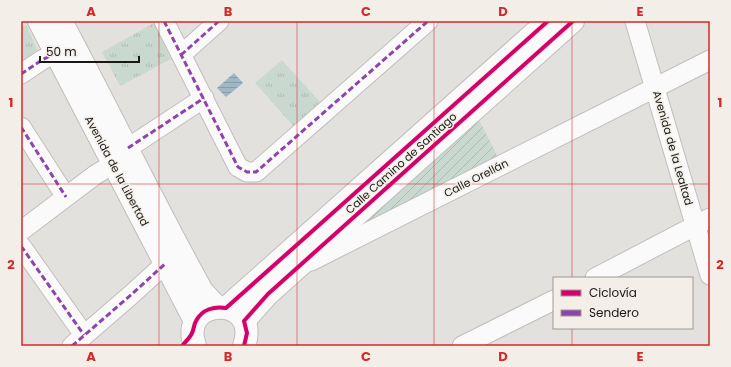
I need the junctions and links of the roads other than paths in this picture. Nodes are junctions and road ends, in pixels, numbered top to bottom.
1 (39, 21) edge
2 (61, 21) edge
3 (164, 21) edge
4 (219, 21) edge
5 (428, 21) edge
6 (548, 21) edge
7 (573, 21) edge
8 (635, 21) edge
9 (649, 21) edge
10 (56, 53) junction
11 (181, 55) junction
12 (710, 60) edge
13 (21, 74) edge
14 (661, 85) junction
15 (204, 98) junction
16 (21, 127) edge
17 (128, 148) junction
18 (113, 164) junction
19 (66, 197) junction
20 (705, 223) edge
21 (21, 231) edge
22 (21, 246) edge
23 (166, 263) junction
24 (296, 269) junction
25 (710, 275) edge
26 (598, 277) edge
27 (553, 300) edge
28 (221, 307) junction
29 (244, 321) junction
30 (191, 337) edge
31 (78, 341) edge
32 (244, 346) edge
33 (462, 346) edge

1 - 10 main road, Avenida de la Libertad
2 - 17 main road, Avenida de la Libertad
3 - 11 street
4 - 11 street
5 - 15 street
6 - 28 main road, Calle Camino de Santiago
7 - 24 main road, Calle Camino de Santiago
8 - 14 street, Avenida de la Lealtad
9 - 14 street, Avenida de la Lealtad
10 - 13 street
10 - 18 main road, Avenida de la Libertad
11 - 15 street
12 - 14 street, Calle Orellán
14 - 20 street, Avenida de la Lealtad
14 - 24 street, Calle Orellán
15 - 17 street
16 - 19 street
17 - 28 main road, Avenida de la Libertad
18 - 19 street
18 - 23 main road, Avenida de la Libertad
19 - 21 street
20 - 25 street, Avenida de la Lealtad
20 - 26 street
22 - 31 street
23 - 30 main road, Avenida de la Libertad
23 - 31 street
24 - 29 main road, Calle Camino de Santiago
27 - 33 street
28 - 29 main road, Avenida de la Libertad
28 - 30 main road, Calle Camino de Santiago
29 - 32 main road

